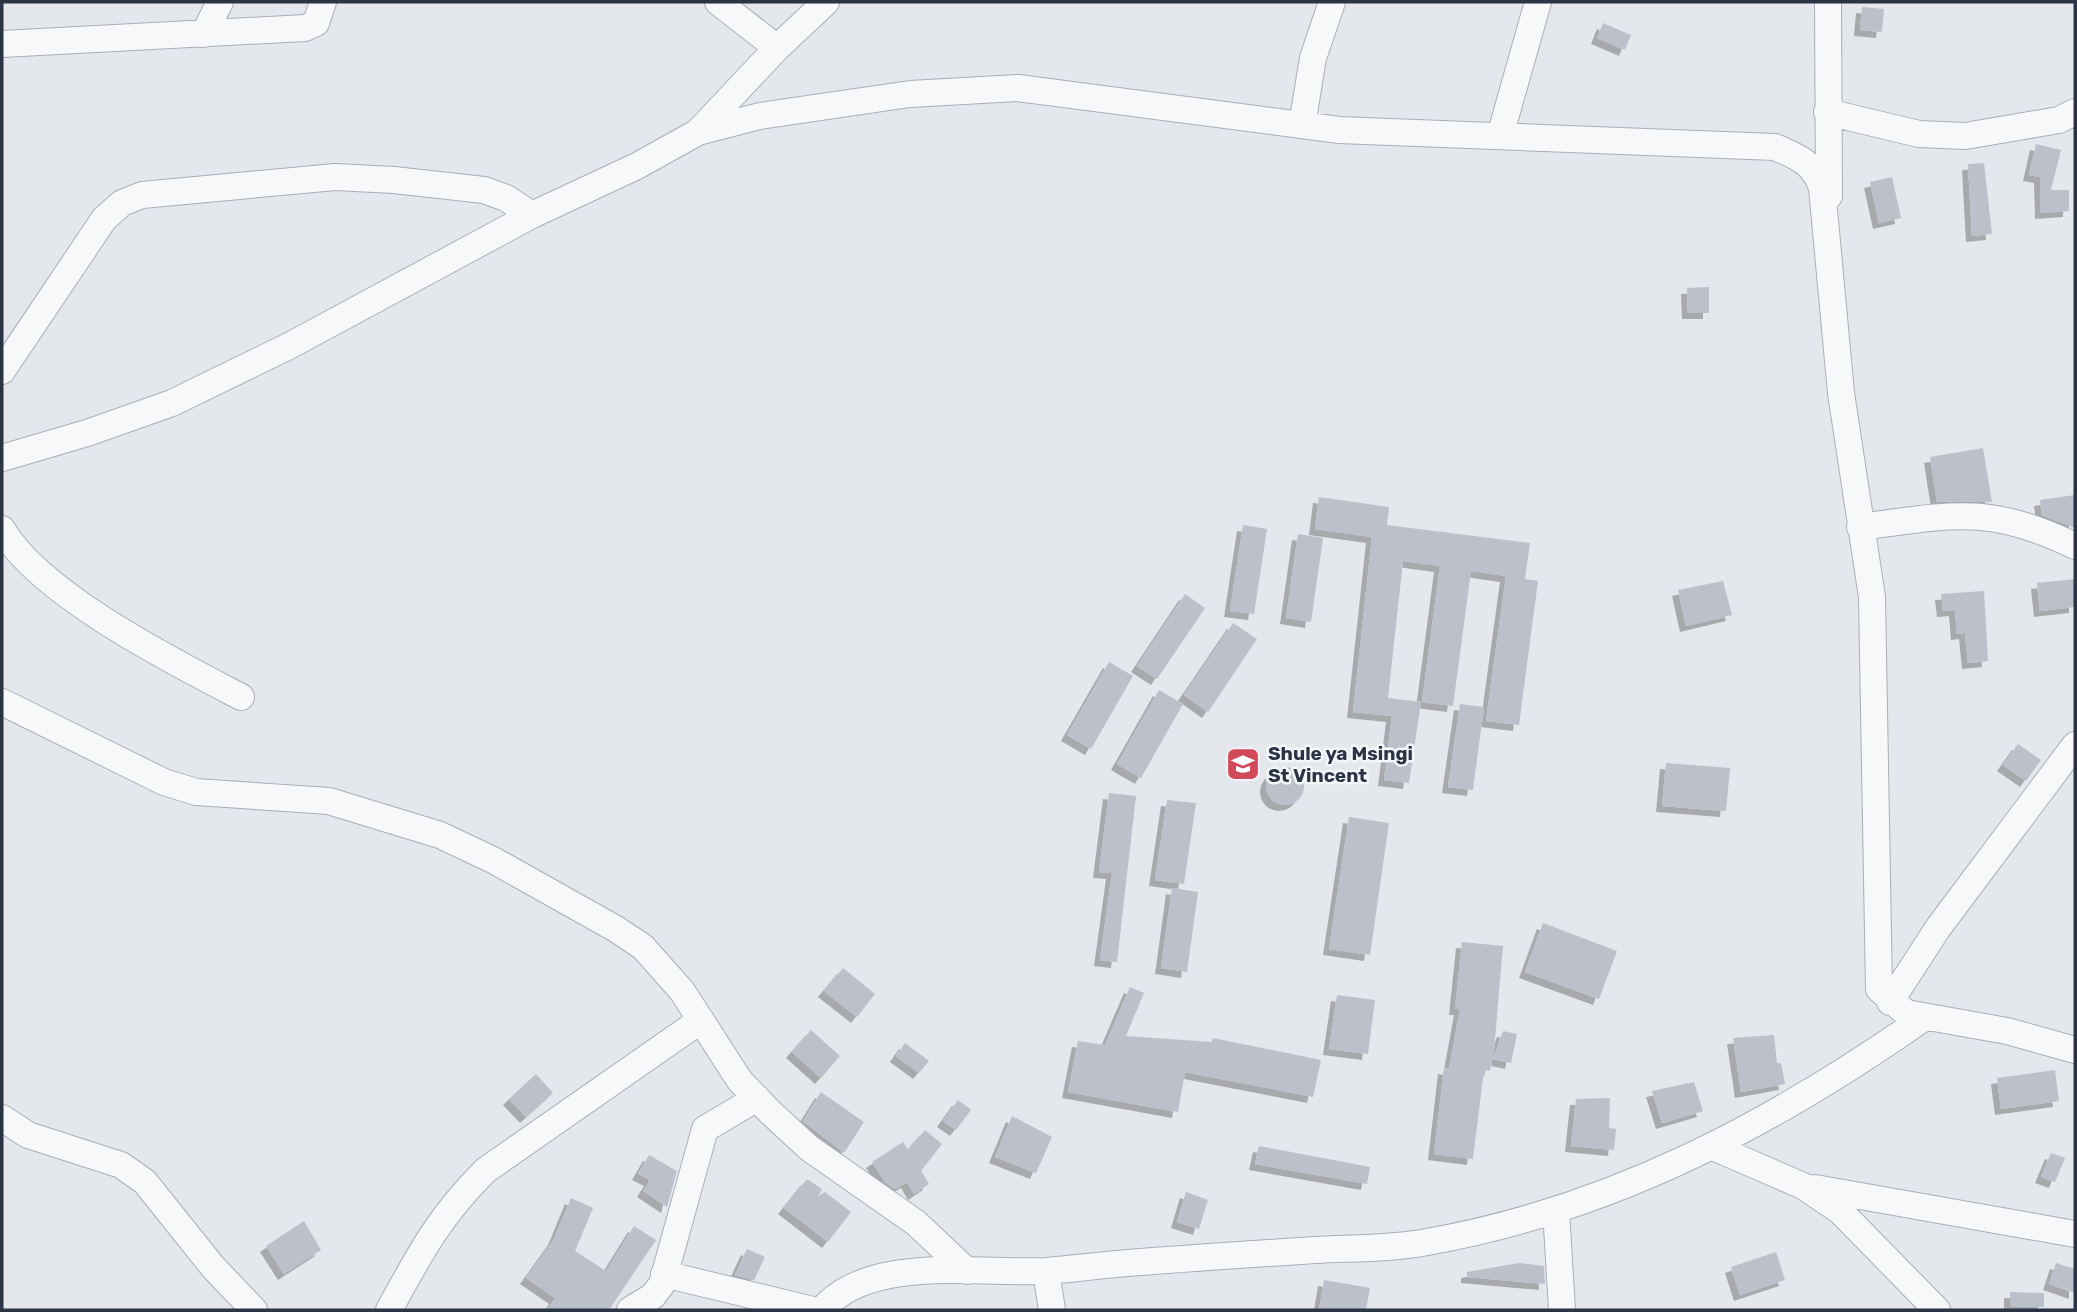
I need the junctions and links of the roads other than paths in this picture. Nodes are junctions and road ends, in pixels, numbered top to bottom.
1 (220, 2) edge
2 (323, 2) edge
3 (718, 2) edge
4 (826, 2) edge
5 (1332, 2) edge
6 (1538, 2) edge
7 (1828, 2) edge
8 (204, 34) junction
9 (2, 44) edge
10 (777, 48) junction
11 (1827, 112) junction
12 (2075, 112) edge
13 (1302, 125) junction
14 (698, 132) junction
15 (1500, 136) junction
16 (532, 215) junction
17 (1826, 232) junction
18 (2, 371) edge
19 (2, 458) edge
20 (1860, 527) junction
21 (2, 529) edge
22 (2075, 545) edge
23 (241, 697) dead end
24 (2, 702) edge
25 (2075, 745) edge
26 (1890, 1002) junction
27 (1925, 1017) junction
28 (701, 1020) junction
29 (2075, 1050) edge
30 (757, 1098) junction
31 (2, 1118) edge
32 (1713, 1147) junction
33 (1803, 1186) junction
34 (1556, 1210) junction
35 (2075, 1234) edge
36 (967, 1271) junction
37 (1046, 1271) junction
38 (664, 1274) junction
39 (254, 1310) edge
40 (389, 1310) edge
41 (630, 1310) edge
42 (813, 1310) edge
43 (821, 1310) edge
44 (1052, 1310) edge
45 (1562, 1310) edge
46 (1937, 1310) edge

1 - 8 street
2 - 8 street
3 - 10 street
4 - 10 street
5 - 13 street
6 - 15 street
7 - 11 street
8 - 9 street
10 - 14 street
11 - 12 street
11 - 17 street
13 - 14 street
13 - 15 street
14 - 16 street
15 - 17 street
16 - 18 street
16 - 19 street
17 - 20 street
20 - 22 street
20 - 26 street
21 - 23 street
24 - 28 street
25 - 26 street
26 - 27 street
27 - 29 street
27 - 32 street
28 - 30 street
28 - 40 street
30 - 36 street
30 - 38 street
31 - 39 street
32 - 33 street
32 - 34 street
33 - 35 street
33 - 46 street
34 - 37 street
34 - 45 street
36 - 37 street
36 - 43 street
37 - 44 street
38 - 41 street
38 - 42 street

